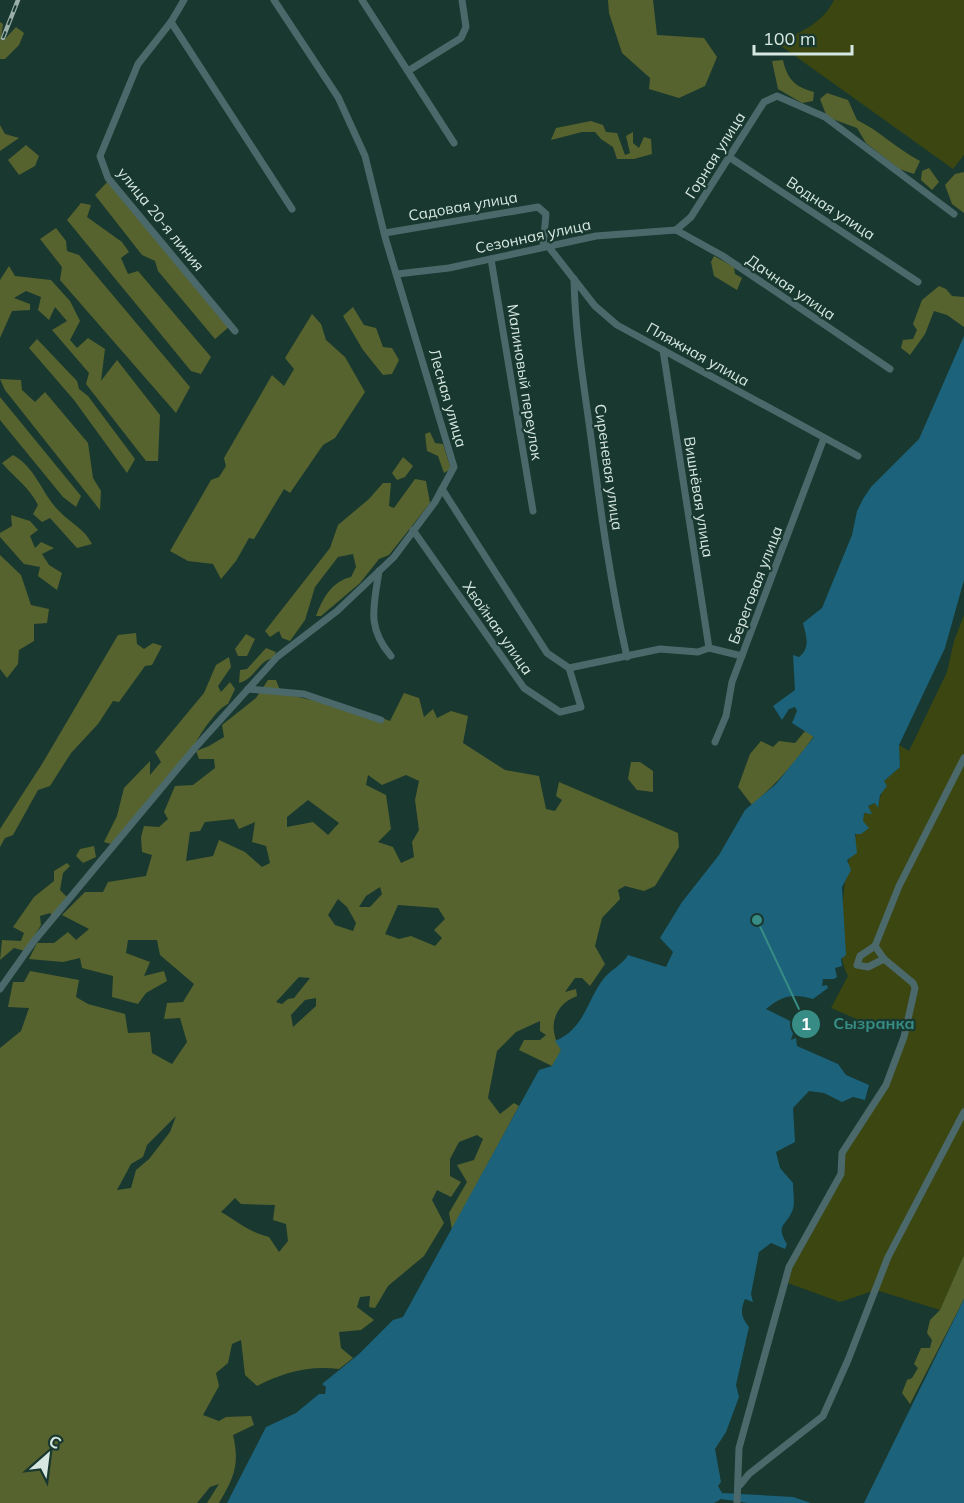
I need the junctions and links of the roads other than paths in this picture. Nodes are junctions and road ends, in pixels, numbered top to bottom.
1 (184, 0) edge
2 (274, 0) edge
3 (362, 0) edge
4 (462, 0) edge
5 (171, 22) junction
6 (408, 71) junction
7 (454, 143) dead end
8 (729, 157) junction
9 (292, 209) dead end
10 (954, 214) dead end
11 (676, 230) junction
12 (385, 233) junction
13 (546, 246) junction
14 (491, 259) junction
15 (397, 274) junction
16 (574, 279) junction
17 (918, 282) dead end
18 (235, 331) dead end
19 (663, 350) junction
20 (890, 369) dead end
21 (824, 438) junction
22 (858, 456) dead end
23 (442, 489) junction
24 (533, 511) dead end
25 (413, 530) junction
26 (379, 571) junction
27 (709, 648) junction
28 (391, 656) dead end
29 (742, 656) junction
30 (627, 657) junction
31 (569, 668) junction
32 (248, 689) junction
33 (381, 720) dead end
34 (715, 742) dead end
35 (964, 758) edge
36 (875, 946) junction
37 (884, 959) junction
38 (0, 989) edge
39 (964, 1112) edge
40 (738, 1490) junction
41 (737, 1503) edge

1 - 5 street, улица 20-я линия
2 - 12 street, Лесная улица
3 - 6 street
4 - 6 street
5 - 9 street
5 - 18 street, улица 20-я линия
6 - 7 street
8 - 10 street, Горная улица
8 - 11 street, Горная улица
8 - 17 street, Водная улица
11 - 13 street, Сезонная улица
11 - 20 street, Дачная улица
12 - 13 street, Садовая улица
12 - 15 street, Лесная улица
13 - 14 street, Сезонная улица
13 - 16 street, Пляжная улица
14 - 15 street, Сезонная улица
14 - 24 street, Малиновый переулок
15 - 23 street, Лесная улица
16 - 19 street, Пляжная улица
16 - 30 street, Сиреневая улица
19 - 21 street, Пляжная улица
19 - 27 street, Вишнёвая улица
21 - 22 street, Пляжная улица
21 - 29 street, Береговая улица
23 - 25 street, Лесная улица
23 - 31 street
25 - 26 street, Лесная улица
25 - 31 street, Хвойная улица
26 - 28 street
26 - 32 street, Лесная улица
27 - 29 street
27 - 30 street
29 - 34 street, Береговая улица
30 - 31 street
32 - 33 street
32 - 38 street, Лесная улица
35 - 36 street
36 - 37 street
36 - 37 street
37 - 40 street
39 - 40 street
40 - 41 street

